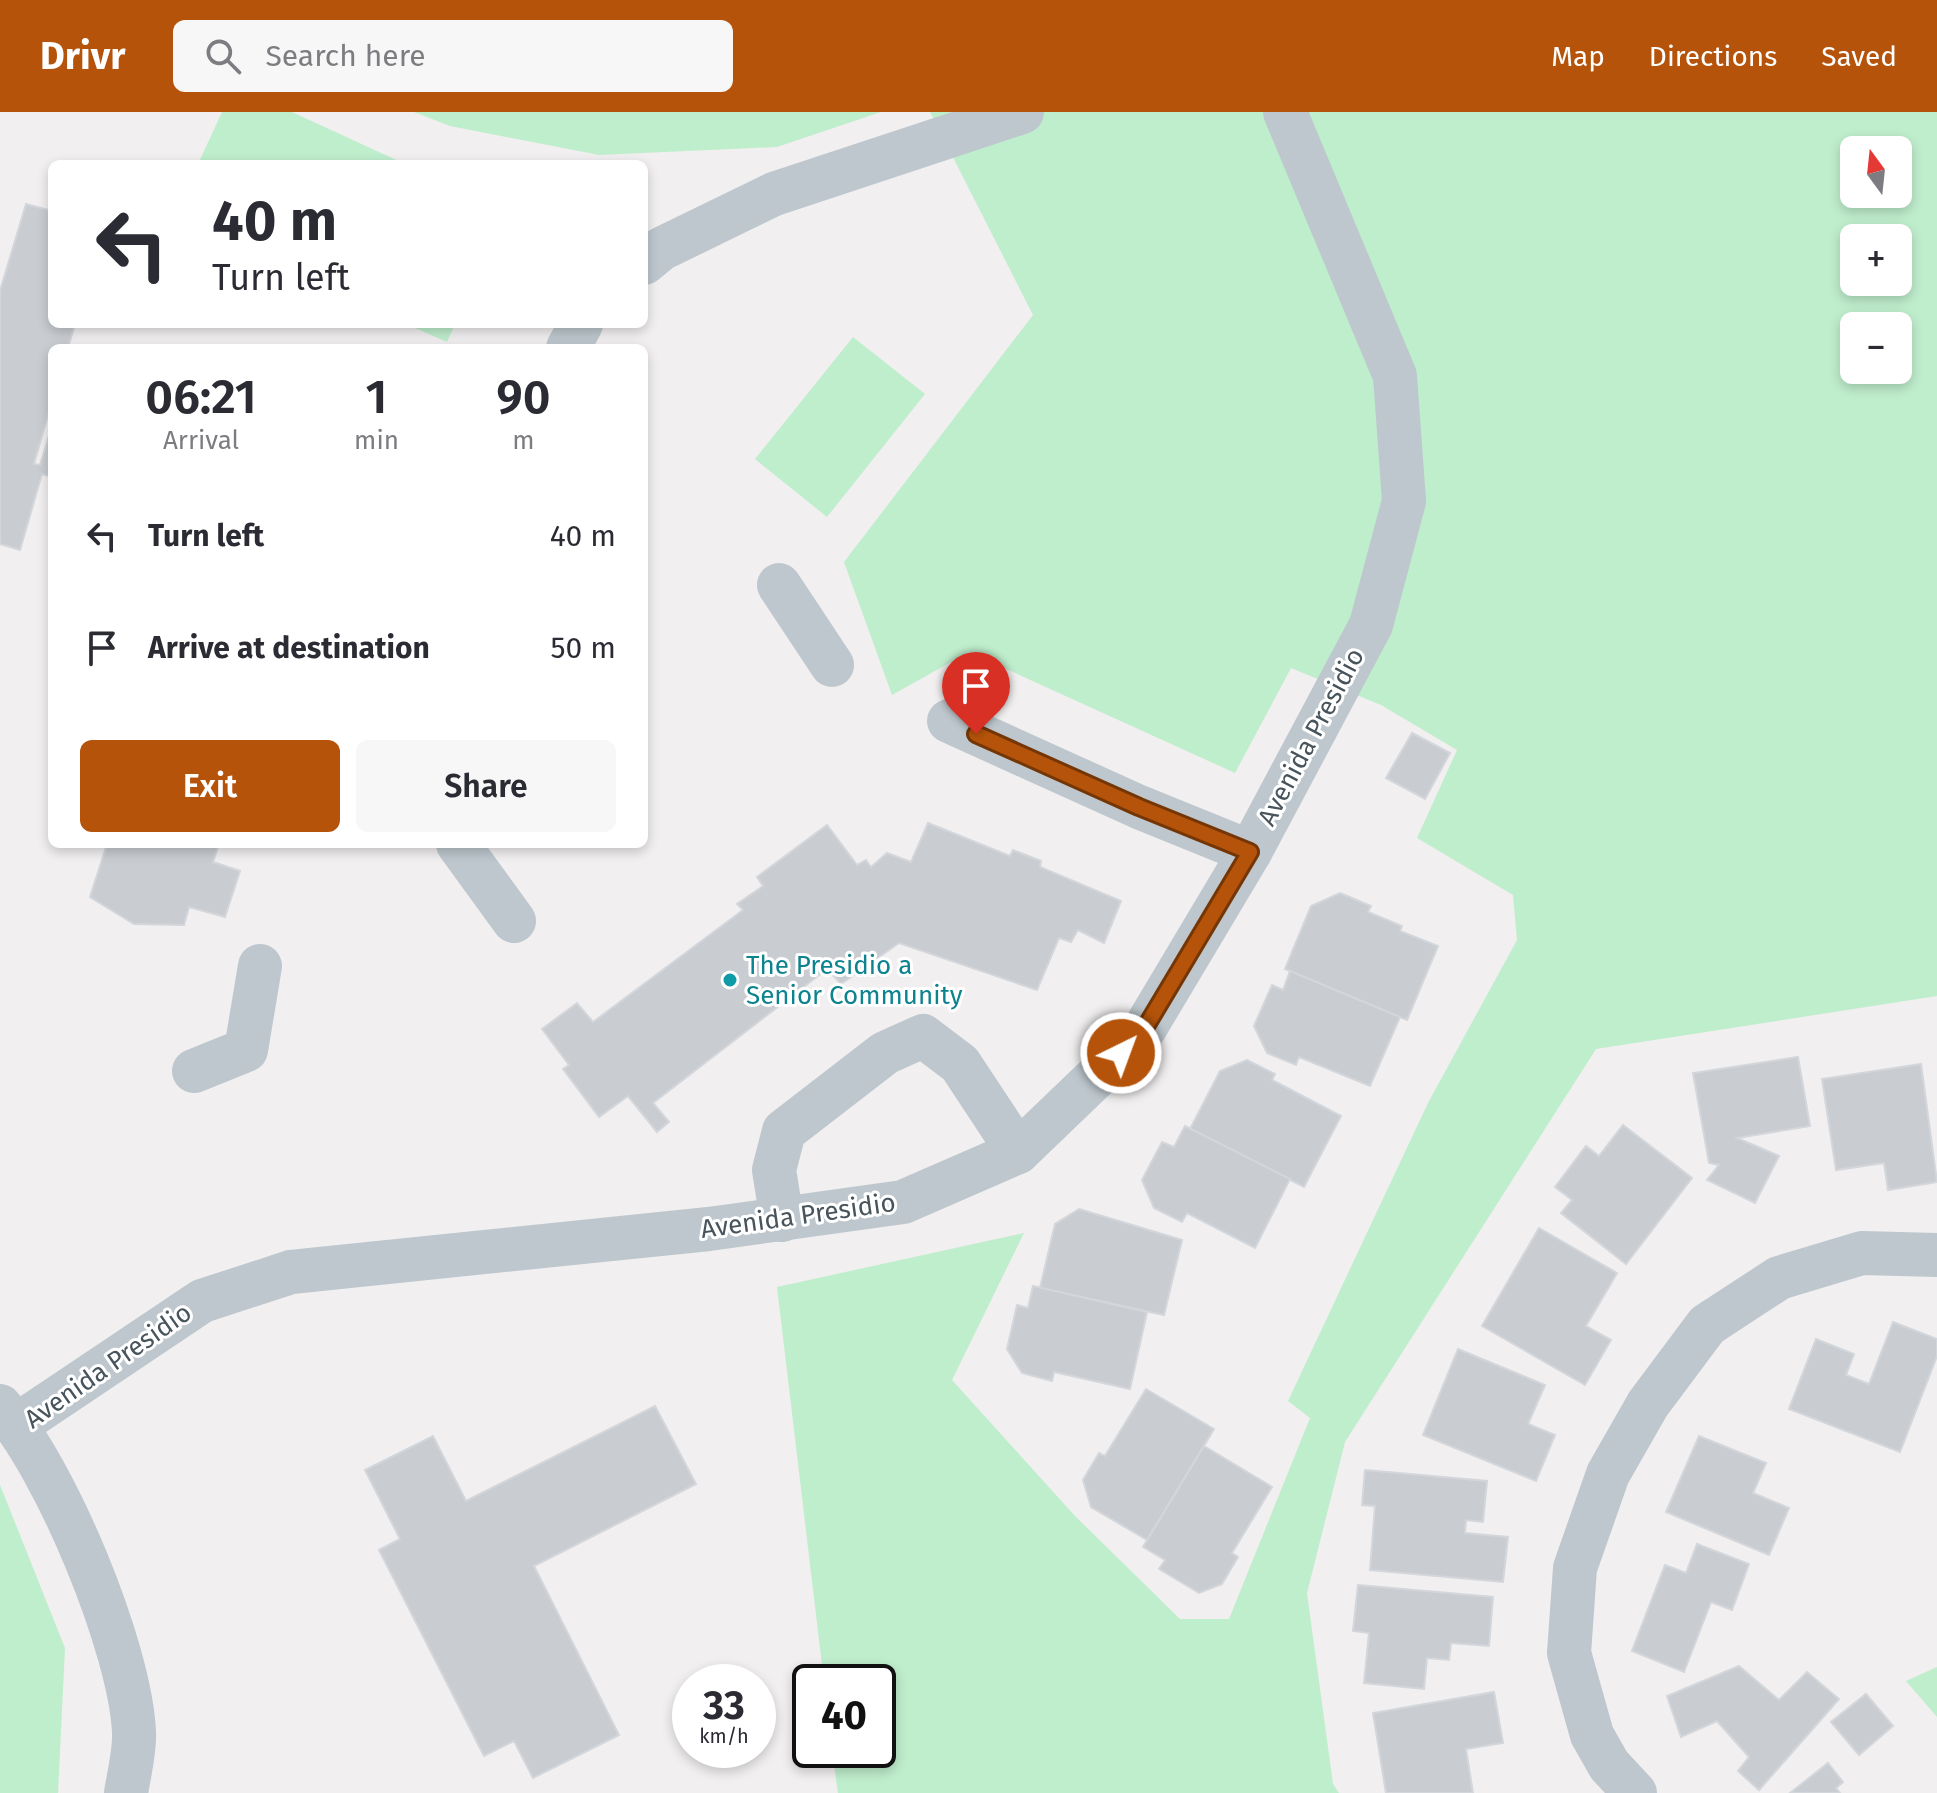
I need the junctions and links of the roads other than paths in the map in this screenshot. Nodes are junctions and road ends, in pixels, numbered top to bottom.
1 (1022, 112) edge
2 (1285, 112) edge
3 (648, 260) edge
4 (779, 585) dead end
5 (832, 665) dead end
6 (949, 721) dead end
7 (461, 848) edge
8 (1250, 852) junction
9 (514, 921) dead end
10 (260, 966) dead end
11 (194, 1071) dead end
12 (1018, 1152) junction
13 (782, 1220) junction
14 (1937, 1255) edge
15 (8, 1415) edge
16 (126, 1793) edge
17 (1635, 1793) edge

1 - 3 street
2 - 8 street, Avenida Presidio
4 - 5 street
6 - 8 street
7 - 9 street
8 - 12 street, Avenida Presidio
10 - 11 street
12 - 13 street, Avenida Presidio
12 - 13 street
13 - 15 street, Avenida Presidio
14 - 17 street
15 - 16 street, Avenida Presidio

